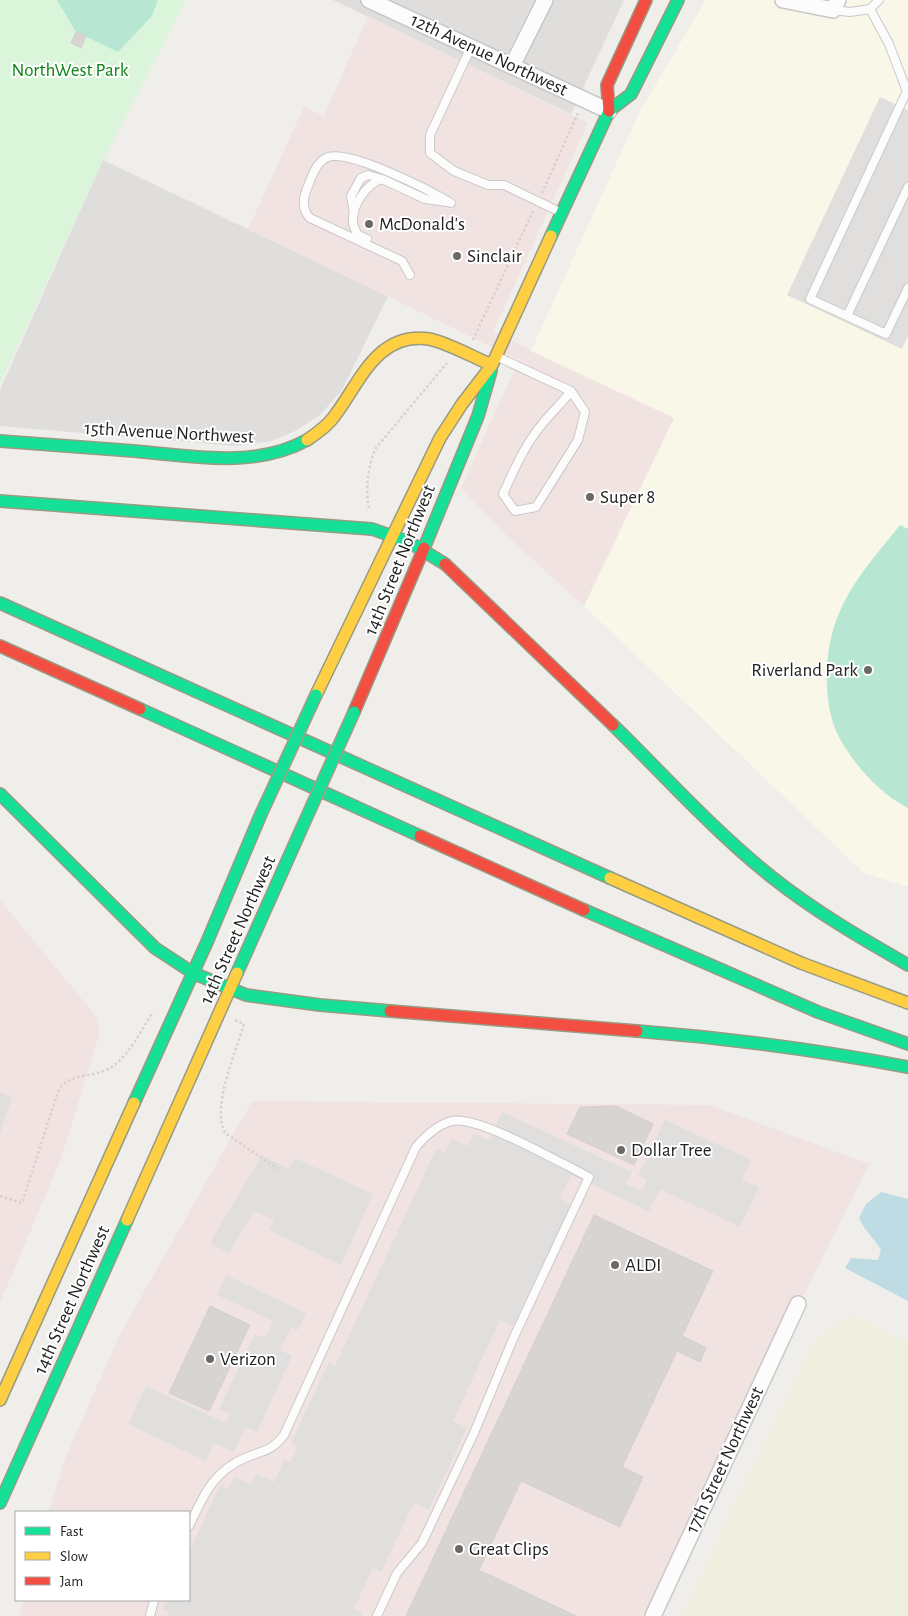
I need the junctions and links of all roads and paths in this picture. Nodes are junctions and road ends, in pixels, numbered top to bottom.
1 (369, 0) edge
2 (544, 0) edge
3 (646, 0) edge
4 (678, 0) edge
5 (783, 0) edge
6 (879, 0) edge
7 (836, 5) edge
8 (870, 9) junction
9 (471, 47) junction
10 (512, 66) junction
11 (907, 94) edge
12 (609, 111) junction
13 (908, 187) edge
14 (562, 213) junction
15 (402, 261) junction
16 (410, 275) dead end
17 (908, 288) edge
18 (847, 316) junction
19 (494, 361) junction
20 (571, 391) junction
21 (0, 440) edge
22 (0, 501) edge
23 (393, 534) junction
24 (424, 548) junction
25 (0, 603) edge
26 (0, 646) edge
27 (0, 794) edge
28 (908, 966) edge
29 (193, 973) junction
30 (230, 990) junction
31 (908, 1003) edge
32 (157, 1005) dead end
33 (244, 1024) dead end
34 (908, 1044) edge
35 (908, 1067) edge
36 (278, 1169) dead end
37 (0, 1196) edge
38 (798, 1304) dead end
39 (0, 1400) edge
40 (2, 1507) edge
41 (190, 1524) edge
42 (154, 1601) edge
43 (150, 1616) edge
44 (377, 1616) edge
45 (653, 1616) edge

1 - 9 street, 12th Avenue Northwest
2 - 10 street
3 - 12 main road, 14th Street Northwest
4 - 12 main road, 14th Street Northwest
5 - 7 street
6 - 8 lane
7 - 8 lane
8 - 11 lane
9 - 10 street, 12th Avenue Northwest
9 - 14 lane
10 - 12 street, 12th Avenue Northwest
11 - 18 lane
12 - 14 main road, 14th Street Northwest
13 - 18 lane
14 - 19 main road, 14th Street Northwest
15 - 15 lane
15 - 16 lane
17 - 18 lane
19 - 20 lane
19 - 21 main road, 15th Avenue Northwest
19 - 23 main road, 14th Street Northwest
19 - 24 main road, 14th Street Northwest
20 - 20 lane
22 - 23 main road
23 - 24 main road
23 - 29 main road, 14th Street Northwest, bridge
24 - 28 main road
24 - 30 main road, 14th Street Northwest, bridge
25 - 31 main road
26 - 34 main road
27 - 29 main road
29 - 30 main road
29 - 39 main road, 14th Street Northwest
30 - 35 main road
30 - 40 main road, 14th Street Northwest
32 - 37 path
33 - 36 path
38 - 45 street, 17th Street Northwest
41 - 44 lane
42 - 43 lane

